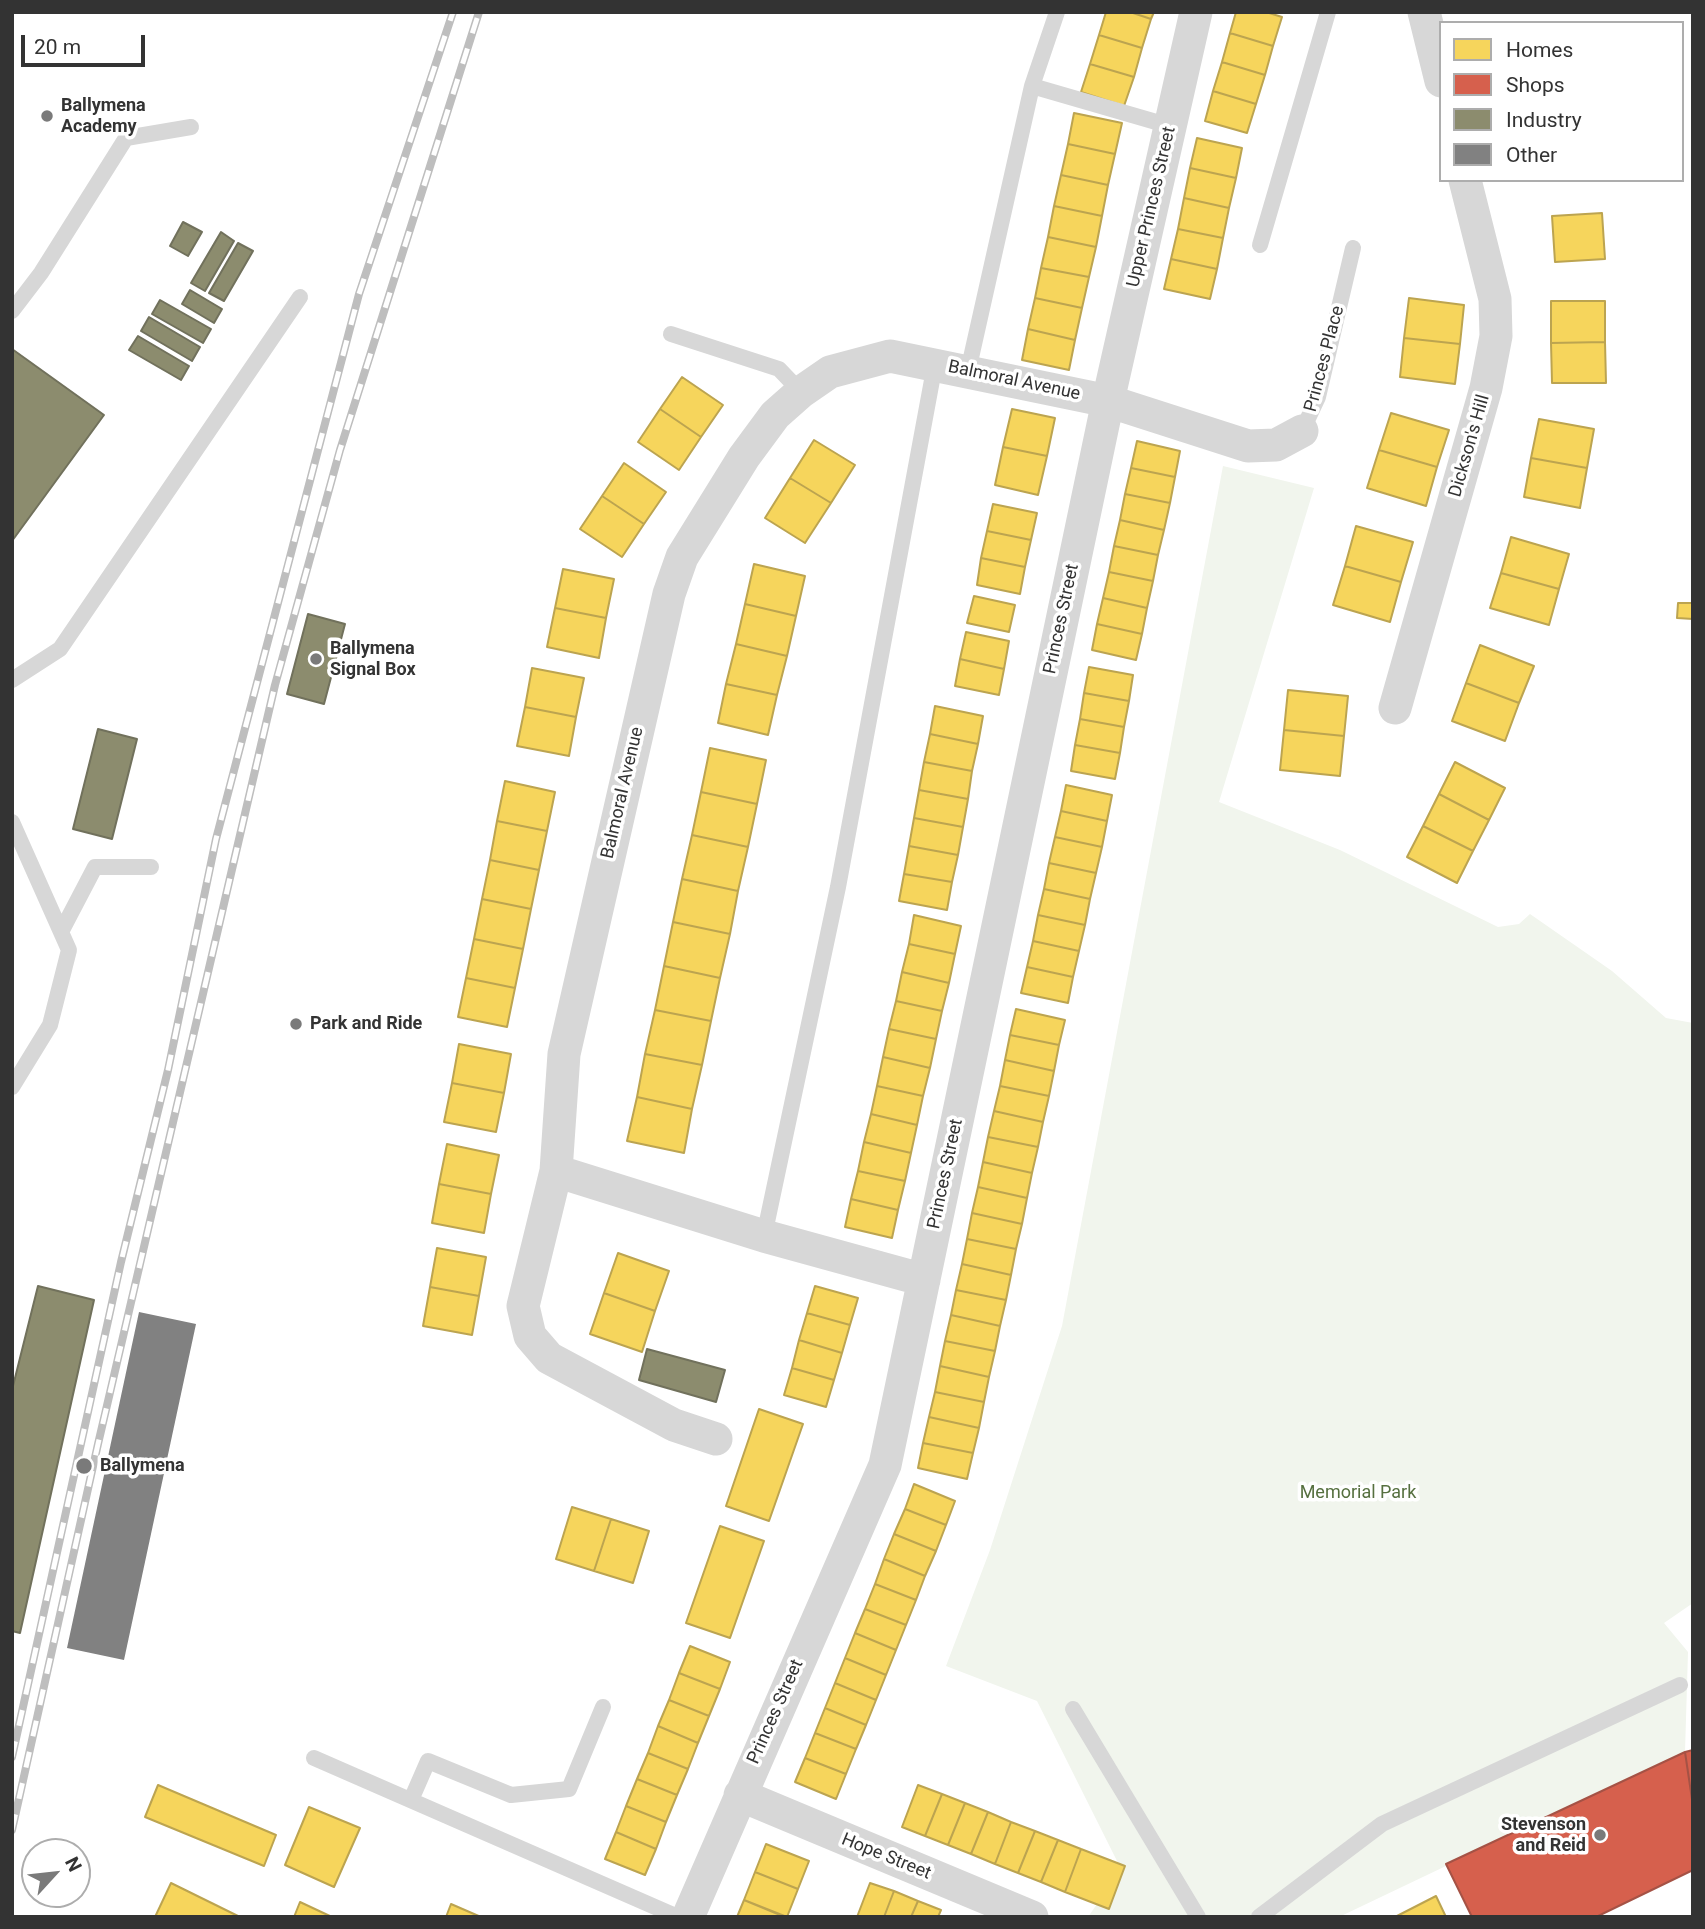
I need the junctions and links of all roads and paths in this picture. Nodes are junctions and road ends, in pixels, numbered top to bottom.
1 (1056, 12) edge
2 (1196, 12) edge
3 (1328, 12) edge
4 (1424, 12) edge
5 (1439, 73) edge
6 (1032, 86) junction
7 (1170, 126) junction
8 (191, 127) dead end
9 (1466, 182) edge
10 (1260, 245) dead end
11 (1353, 248) dead end
12 (300, 297) dead end
13 (12, 311) edge
14 (671, 334) dead end
15 (935, 364) junction
16 (968, 371) junction
17 (801, 391) junction
18 (1108, 401) junction
19 (1302, 431) joint
20 (12, 680) edge
21 (1395, 708) dead end
22 (12, 822) edge
23 (151, 867) dead end
24 (61, 932) junction
25 (20, 1062) edge
26 (12, 1087) edge
27 (556, 1171) junction
28 (764, 1236) junction
29 (924, 1280) junction
30 (716, 1439) dead end
31 (1680, 1685) dead end
32 (603, 1707) dead end
33 (1073, 1709) dead end
34 (314, 1758) dead end
35 (740, 1795) junction
36 (411, 1800) junction
37 (678, 1917) edge
38 (688, 1917) edge
39 (1032, 1917) edge
40 (1198, 1917) edge
41 (1259, 1917) edge

1 - 6 lane
2 - 7 street, Upper Princes Street
3 - 10 lane
4 - 5 street
6 - 7 lane
6 - 16 lane
7 - 18 street, Upper Princes Street
8 - 13 lane
9 - 21 street, Dickson's Hill
11 - 19 lane, Princes Place
12 - 20 lane
14 - 17 lane
15 - 16 street, Balmoral Avenue
15 - 17 street, Balmoral Avenue
15 - 28 lane
16 - 18 street, Balmoral Avenue
17 - 27 street, Balmoral Avenue
18 - 19 street, Princes Place
18 - 29 street, Princes Street
22 - 24 lane
23 - 24 lane
24 - 25 lane
25 - 26 lane
27 - 28 street
27 - 30 street, Balmoral Avenue
28 - 29 street
29 - 35 street, Princes Street
31 - 41 lane
32 - 36 lane
33 - 40 lane
34 - 36 lane
35 - 38 street, Princes Street
35 - 39 street, Hope Street
36 - 37 lane

